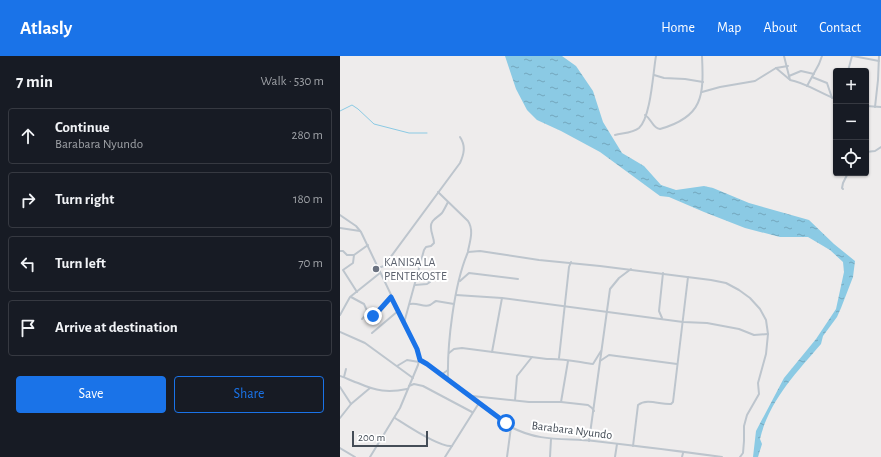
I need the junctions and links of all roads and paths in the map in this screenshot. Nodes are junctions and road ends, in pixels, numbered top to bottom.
1 (656, 56) edge
2 (702, 56) edge
3 (784, 56) edge
4 (822, 56) edge
5 (852, 56) edge
6 (879, 56) edge
7 (879, 61) junction
8 (788, 66) junction
9 (880, 66) edge
10 (776, 68) junction
11 (849, 68) edge
12 (654, 75) junction
13 (813, 75) junction
14 (789, 78) junction
15 (703, 82) junction
16 (806, 86) junction
17 (702, 93) junction
18 (832, 98) joint
19 (869, 106) edge
20 (875, 107) junction
21 (881, 107) edge
22 (645, 115) junction
23 (615, 136) dead end
24 (460, 137) dead end
25 (881, 147) edge
26 (869, 152) edge
27 (846, 176) edge
28 (844, 188) dead end
29 (438, 192) junction
30 (448, 202) junction
31 (340, 215) edge
32 (340, 228) edge
33 (361, 232) junction
34 (368, 245) junction
35 (340, 251) edge
36 (468, 252) junction
37 (354, 255) junction
38 (571, 262) junction
39 (378, 268) junction
40 (631, 269) junction
41 (380, 272) junction
42 (663, 273) junction
43 (688, 277) junction
44 (518, 279) dead end
45 (417, 280) junction
46 (433, 281) dead end
47 (430, 282) junction
48 (459, 282) junction
49 (415, 285) junction
50 (357, 292) junction
51 (456, 295) junction
52 (350, 297) junction
53 (391, 297) junction
54 (502, 298) junction
55 (410, 304) junction
56 (455, 304) junction
57 (564, 307) junction
58 (398, 311) junction
59 (607, 312) junction
60 (368, 313) junction
61 (340, 314) edge
62 (662, 318) junction
63 (362, 319) dead end
64 (683, 322) junction
65 (404, 324) junction
66 (340, 332) edge
67 (372, 333) dead end
68 (768, 334) junction
69 (601, 351) junction
70 (492, 352) junction
71 (449, 353) junction
72 (532, 357) junction
73 (559, 358) junction
74 (419, 361) junction
75 (568, 361) junction
76 (600, 361) junction
77 (677, 364) junction
78 (395, 366) junction
79 (346, 369) dead end
80 (448, 370) junction
81 (441, 375) junction
82 (340, 376) edge
83 (344, 377) junction
84 (413, 378) junction
85 (448, 380) junction
86 (340, 387) edge
87 (409, 387) junction
88 (370, 388) junction
89 (471, 396) junction
90 (515, 400) junction
91 (561, 402) junction
92 (479, 403) junction
93 (351, 404) junction
94 (594, 411) junction
95 (472, 412) junction
96 (341, 413) edge
97 (340, 418) edge
98 (395, 418) junction
99 (511, 427) junction
100 (551, 439) junction
101 (590, 441) junction
102 (617, 444) junction
103 (452, 446) junction
104 (447, 447) junction
105 (633, 447) junction
106 (340, 448) edge
107 (449, 451) junction
108 (683, 452) junction
109 (355, 457) edge
110 (371, 457) edge
111 (445, 457) edge
112 (507, 457) edge
113 (550, 457) edge
114 (615, 457) edge
115 (682, 457) edge
116 (722, 457) edge
117 (740, 457) edge

1 - 12 street
2 - 15 street
3 - 8 street
4 - 13 street
5 - 7 street
5 - 11 street
6 - 7 street
7 - 9 street
8 - 10 street
8 - 14 street
9 - 20 street
10 - 14 street
10 - 17 street
12 - 15 street
12 - 22 street
13 - 14 street
13 - 16 street
13 - 18 street
14 - 16 street
15 - 17 street
16 - 18 street
17 - 22 street
19 - 20 street
20 - 21 street
22 - 23 street
24 - 29 street
25 - 26 street
27 - 28 street
29 - 30 street
29 - 39 street
30 - 36 street
30 - 45 street
31 - 33 street
32 - 33 street
33 - 34 street
34 - 37 street
34 - 39 street
35 - 37 street
36 - 38 street
36 - 48 street
37 - 50 street
38 - 40 street
38 - 57 street
39 - 41 street
40 - 42 street
40 - 59 street
41 - 50 street
41 - 53 street
42 - 43 street
42 - 62 street
43 - 64 street
43 - 68 street
44 - 48 street
45 - 47 street
45 - 49 street
46 - 47 street
47 - 49 street
48 - 51 street
49 - 55 street
50 - 52 street
51 - 54 street
51 - 56 street
52 - 60 street
52 - 61 street
53 - 58 street
53 - 60 street
54 - 57 street
54 - 70 street
55 - 56 street
55 - 65 street
56 - 71 street
57 - 59 street
57 - 73 street
58 - 65 street
58 - 67 street
59 - 62 street
59 - 69 street
60 - 63 street
62 - 64 street
64 - 68 street
64 - 77 street
65 - 74 street
66 - 78 street
68 - 117 street
69 - 75 street
69 - 76 street
70 - 71 street
70 - 72 street
71 - 80 street
72 - 73 street
72 - 90 street
73 - 75 street
74 - 78 street
74 - 81 street, Barabara Nyundo
74 - 84 street
75 - 91 street
76 - 77 street
76 - 94 street
77 - 105 street
78 - 84 street
79 - 83 street
80 - 81 street
80 - 85 street
81 - 85 street, Barabara Nyundo
82 - 83 street
83 - 88 street
84 - 87 street
85 - 89 street, Barabara Nyundo
86 - 93 street
87 - 88 street
87 - 95 street
87 - 98 street
88 - 93 street
89 - 90 street
89 - 92 street, Barabara Nyundo
90 - 91 street
91 - 94 street
92 - 95 street
92 - 99 street, Barabara Nyundo
93 - 96 street
94 - 101 street
95 - 103 street
96 - 97 street
98 - 104 street
98 - 110 street
99 - 100 street, Barabara Nyundo
99 - 112 street
100 - 101 street, Barabara Nyundo
100 - 113 street
101 - 102 street, Barabara Nyundo
102 - 105 street, Barabara Nyundo
102 - 114 street
103 - 104 street
103 - 107 street
104 - 107 street
105 - 108 street, Barabara Nyundo
106 - 109 street
107 - 111 street
108 - 115 street
108 - 116 street, Barabara Nyundo

